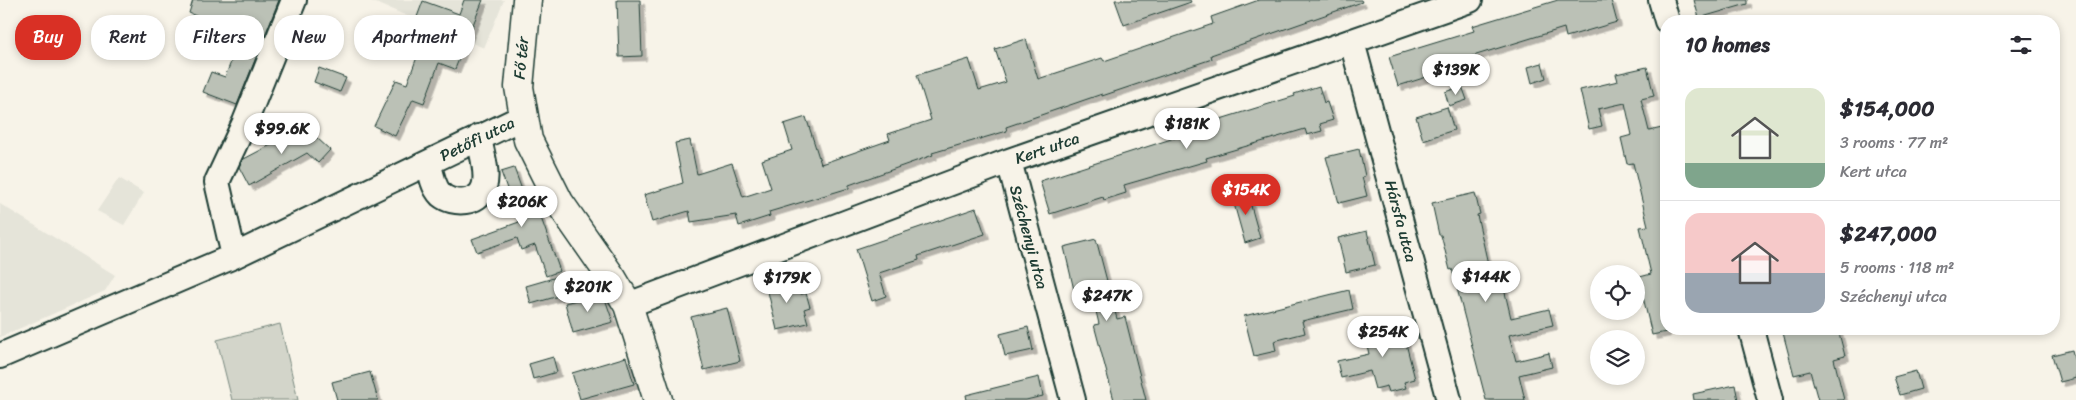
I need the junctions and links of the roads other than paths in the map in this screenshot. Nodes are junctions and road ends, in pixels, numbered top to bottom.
1 (294, 0) edge
2 (527, 0) edge
3 (1470, 0) edge
4 (1661, 0) edge
5 (1665, 15) edge
6 (1352, 42) junction
7 (525, 116) junction
8 (479, 137) junction
9 (1009, 161) junction
10 (429, 163) junction
11 (234, 256) junction
12 (628, 305) junction
13 (1753, 335) edge
14 (0, 356) edge
15 (658, 400) edge
16 (1074, 400) edge
17 (1449, 400) edge
18 (1770, 400) edge

1 - 11 street
2 - 7 main road, Fő tér
3 - 6 street, Kert utca
4 - 5 street
6 - 9 street, Kert utca
6 - 17 street, Hársfa utca
7 - 8 street, Petőfi utca
7 - 12 main road, Petőfi utca
8 - 10 street, Petőfi utca
8 - 10 street
9 - 12 street, Kert utca
9 - 16 street, Széchenyi utca
10 - 11 street, Petőfi utca
11 - 14 street, Petőfi utca
12 - 15 main road, Petőfi utca
13 - 18 street

